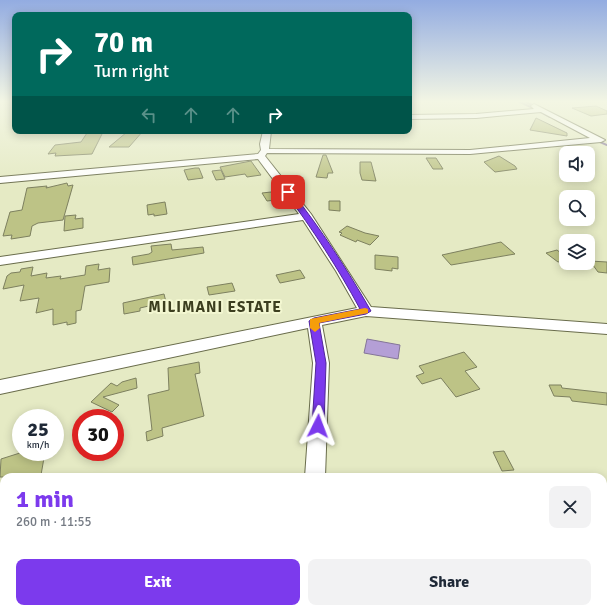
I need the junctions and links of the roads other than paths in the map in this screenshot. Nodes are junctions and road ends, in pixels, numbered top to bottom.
1 (582, 131) edge
2 (266, 134) edge
3 (603, 141) edge
4 (263, 154) junction
5 (0, 180) edge
6 (307, 216) junction
7 (0, 261) edge
8 (366, 311) junction
9 (314, 321) junction
10 (607, 329) edge
11 (0, 387) edge
12 (315, 473) edge

1 - 3 street
2 - 4 street
3 - 4 street
4 - 5 street
4 - 6 street
6 - 7 street
6 - 8 street
8 - 9 street
8 - 10 street
9 - 11 street
9 - 12 street

